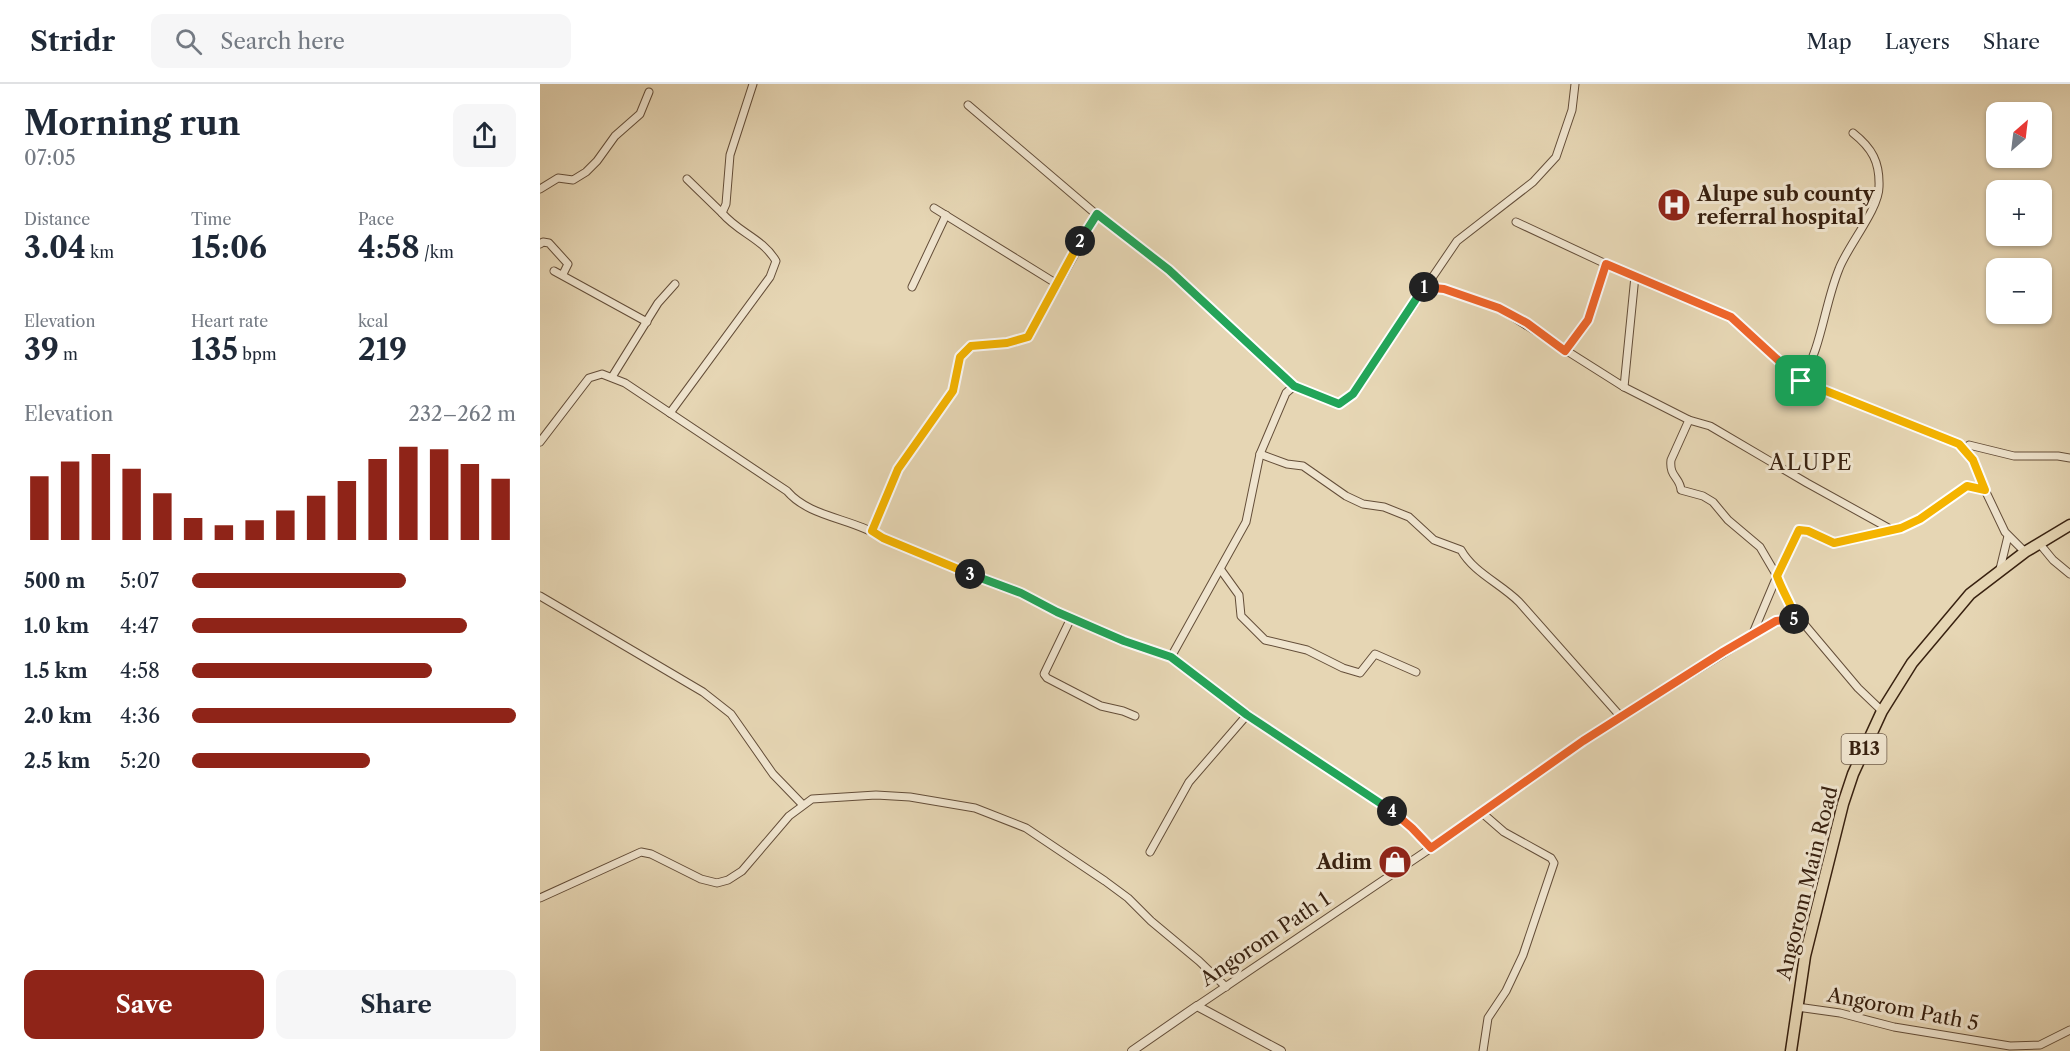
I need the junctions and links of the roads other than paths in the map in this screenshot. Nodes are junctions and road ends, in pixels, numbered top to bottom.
1 (753, 84) edge
2 (1575, 84) edge
3 (649, 92) dead end
4 (968, 105) dead end
5 (1853, 134) dead end
6 (687, 178) dead end
7 (540, 189) edge
8 (934, 208) dead end
9 (722, 213) junction
10 (1097, 214) junction
11 (946, 215) junction
12 (1516, 222) dead end
13 (540, 244) edge
14 (1606, 264) junction
15 (554, 271) dead end
16 (563, 274) junction
17 (1635, 276) junction
18 (675, 284) dead end
19 (1057, 284) junction
20 (1425, 286) junction
21 (912, 287) dead end
22 (647, 322) junction
23 (1565, 351) junction
24 (612, 377) junction
25 (1801, 381) junction
26 (1294, 386) junction
27 (1624, 387) junction
28 (669, 413) junction
29 (1689, 420) junction
30 (540, 442) edge
31 (1969, 445) dead end
32 (1260, 454) junction
33 (2070, 458) edge
34 (1985, 490) junction
35 (2070, 525) edge
36 (1892, 530) junction
37 (872, 531) junction
38 (2008, 536) junction
39 (2039, 543) junction
40 (2025, 552) junction
41 (2000, 569) junction
42 (1221, 570) junction
43 (2070, 574) edge
44 (1777, 576) junction
45 (540, 596) edge
46 (1071, 618) junction
47 (1796, 620) junction
48 (1753, 633) junction
49 (1171, 657) junction
50 (1416, 672) dead end
51 (1882, 711) junction
52 (1247, 715) junction
53 (1135, 716) dead end
54 (1621, 717) junction
55 (802, 804) junction
56 (1481, 812) junction
57 (1431, 848) junction
58 (1150, 852) dead end
59 (540, 898) edge
60 (1226, 987) junction
61 (1197, 1006) junction
62 (1797, 1007) junction
63 (2070, 1030) edge
64 (1132, 1051) edge
65 (1281, 1051) edge
66 (1483, 1051) edge
67 (1791, 1051) edge

1 - 9 street
2 - 20 street
3 - 7 street
4 - 10 street
5 - 25 street
6 - 9 street
8 - 11 street
9 - 28 street
10 - 19 street
10 - 26 street
11 - 19 street
11 - 21 street
12 - 14 street
13 - 16 street
14 - 17 street
14 - 23 street
15 - 16 street
16 - 22 street
17 - 25 street
17 - 27 street
18 - 22 street
19 - 37 street
20 - 23 street
20 - 26 street
22 - 24 street
23 - 27 street
24 - 28 street
24 - 30 street
25 - 34 street
26 - 32 street
27 - 29 street
28 - 37 street
29 - 36 street
29 - 44 street
31 - 33 street
32 - 42 street
32 - 54 street
34 - 36 street
34 - 38 street
35 - 39 highway, Angorom Main Road / B13
36 - 44 street
37 - 46 street
38 - 40 street
38 - 41 street
39 - 40 highway, Angorom Main Road / B13
39 - 43 street
40 - 41 highway, Angorom Main Road / B13
41 - 51 highway, Angorom Main Road / B13
42 - 49 street
42 - 50 street
44 - 47 street
44 - 48 street
45 - 55 street
46 - 49 street
46 - 53 street
47 - 48 street, Angorom Path 1
47 - 51 street
48 - 54 street, Angorom Path 1
49 - 52 street
51 - 62 highway, Angorom Main Road / B13
52 - 57 street
52 - 58 street
54 - 56 street, Angorom Path 1
55 - 59 street
55 - 60 street
56 - 57 street, Angorom Path 1
56 - 66 street
57 - 60 street, Angorom Path 1
60 - 61 street, Angorom Path 1
61 - 64 street, Angorom Path 1
61 - 65 street
62 - 63 street, Angorom Path 5
62 - 67 highway, Angorom Main Road / B13

